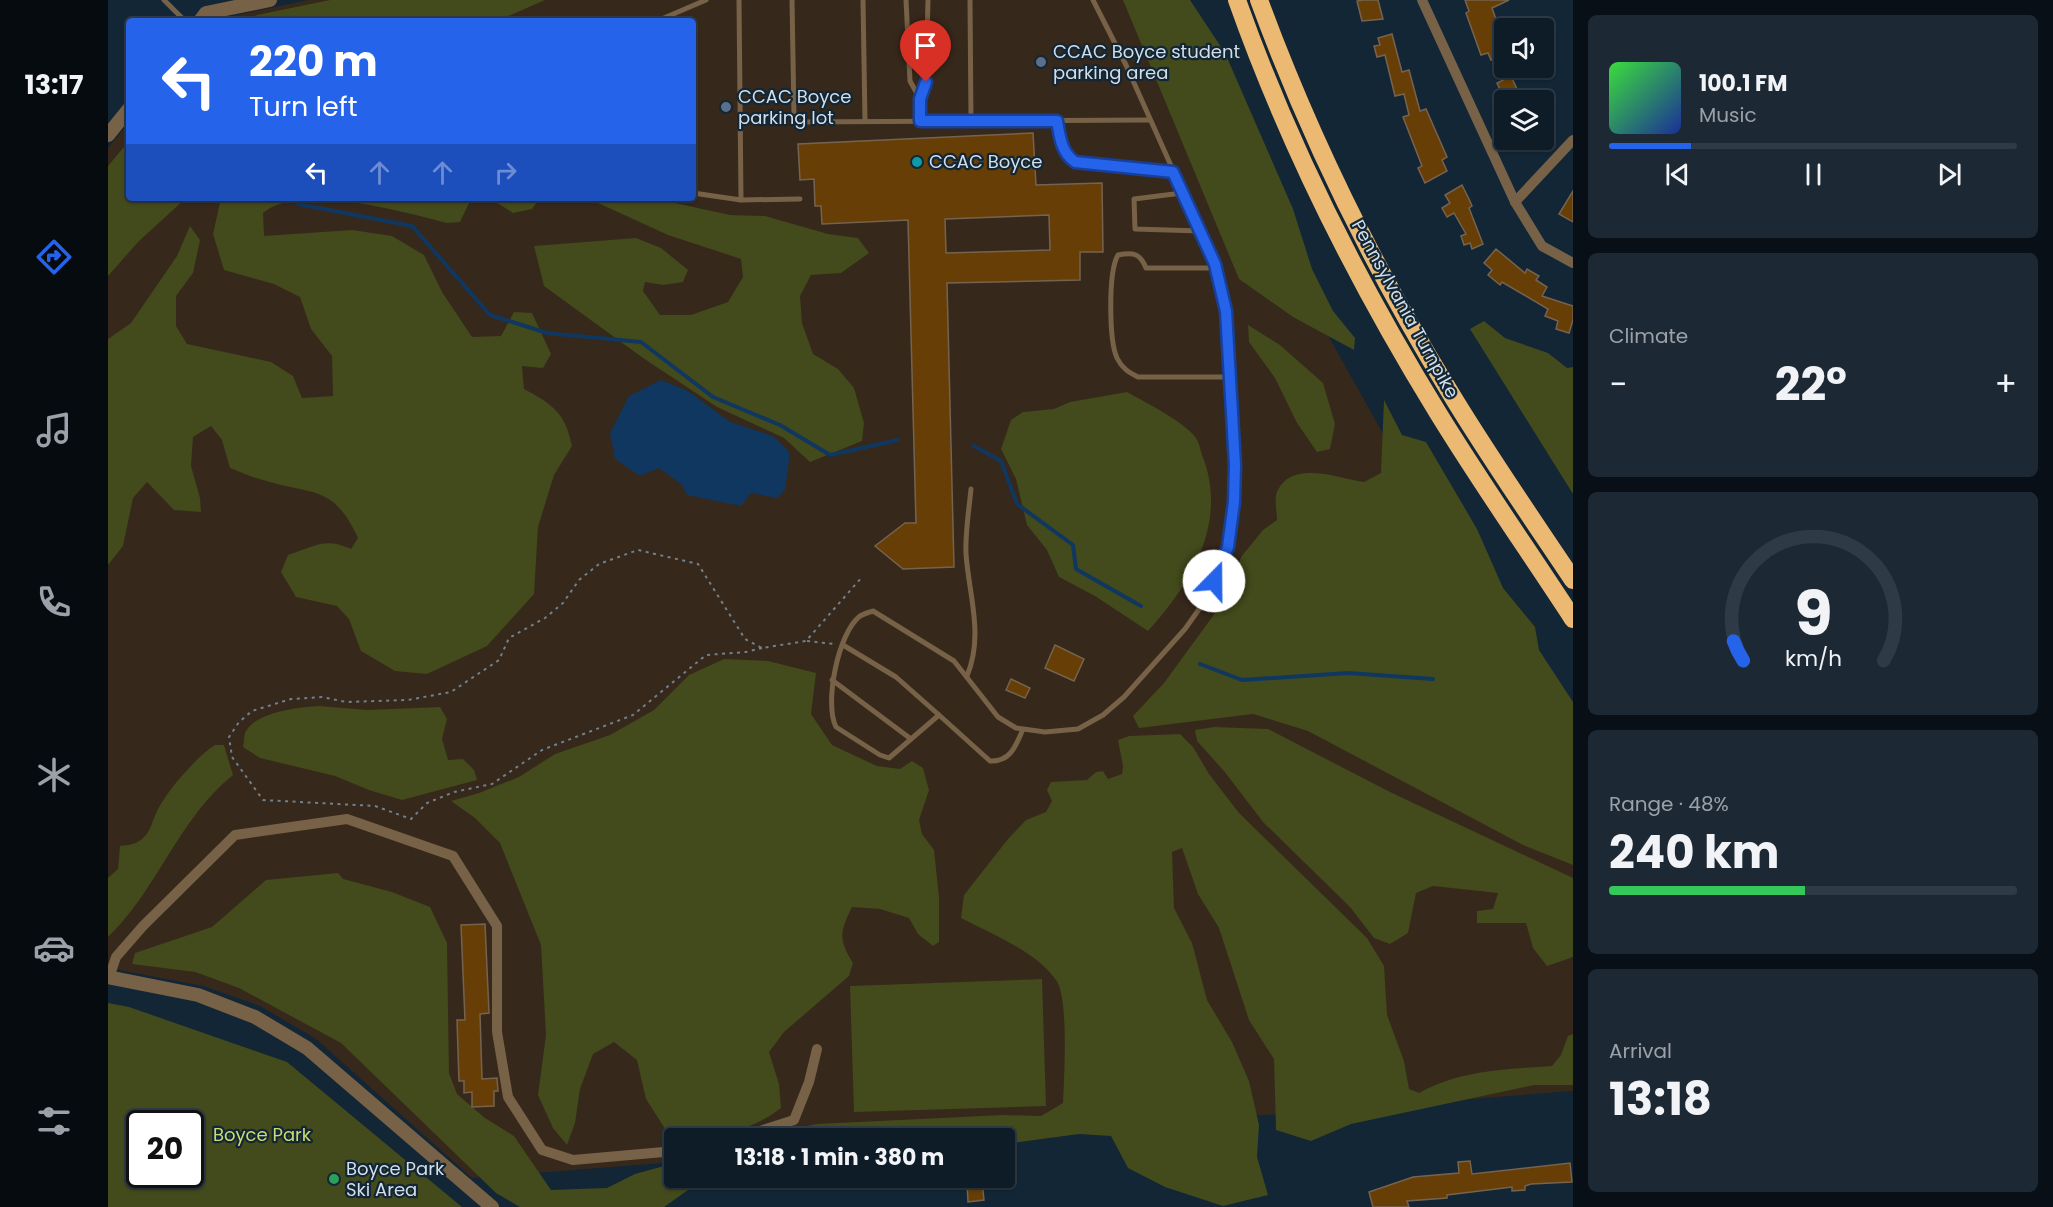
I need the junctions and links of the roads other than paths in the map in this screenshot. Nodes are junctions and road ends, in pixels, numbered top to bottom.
1 (164, 0) edge
2 (270, 0) edge
3 (706, 0) edge
4 (739, 0) edge
5 (792, 0) edge
6 (863, 0) edge
7 (906, 0) edge
8 (928, 0) edge
9 (970, 0) edge
10 (1094, 0) edge
11 (1237, 0) edge
12 (1259, 0) edge
13 (1422, 0) edge
14 (182, 18) edge
15 (202, 18) edge
16 (664, 18) edge
17 (920, 99) junction
18 (126, 113) edge
19 (1149, 120) junction
20 (865, 121) junction
21 (920, 121) junction
22 (970, 121) junction
23 (1057, 121) junction
24 (108, 135) edge
25 (1573, 140) edge
26 (1173, 172) junction
27 (696, 193) edge
28 (1182, 193) junction
29 (800, 199) dead end
30 (741, 200) junction
31 (1515, 202) junction
32 (1200, 231) junction
33 (1573, 263) edge
34 (1216, 268) junction
35 (1230, 377) junction
36 (971, 489) dead end
37 (1573, 580) edge
38 (1573, 619) edge
39 (843, 645) junction
40 (967, 676) junction
41 (832, 680) junction
42 (939, 715) junction
43 (1023, 729) junction
44 (911, 739) junction
45 (109, 978) edge
46 (817, 1049) dead end
47 (767, 1128) edge
48 (664, 1152) edge
49 (492, 1207) edge

1 - 14 lane
2 - 15 street
3 - 16 lane
4 - 30 lane
5 - 20 lane
6 - 20 lane
7 - 17 lane
8 - 17 lane
9 - 22 lane
10 - 19 lane
11 - 38 highway, Pennsylvania Turnpike
12 - 37 highway, Pennsylvania Turnpike
13 - 31 street
17 - 21 lane
18 - 24 street
19 - 23 lane
19 - 26 lane
20 - 21 lane
21 - 22 lane
22 - 23 lane
23 - 26 lane
25 - 31 street
26 - 28 lane
27 - 30 lane
28 - 32 lane
28 - 32 lane
29 - 30 lane
31 - 33 street
32 - 34 lane
34 - 35 lane
34 - 35 lane
35 - 43 lane
36 - 40 lane
39 - 40 lane
39 - 41 lane
39 - 42 lane
40 - 43 lane
41 - 44 lane
41 - 44 lane
42 - 43 lane
42 - 44 lane
45 - 48 street
45 - 49 street
46 - 47 street

